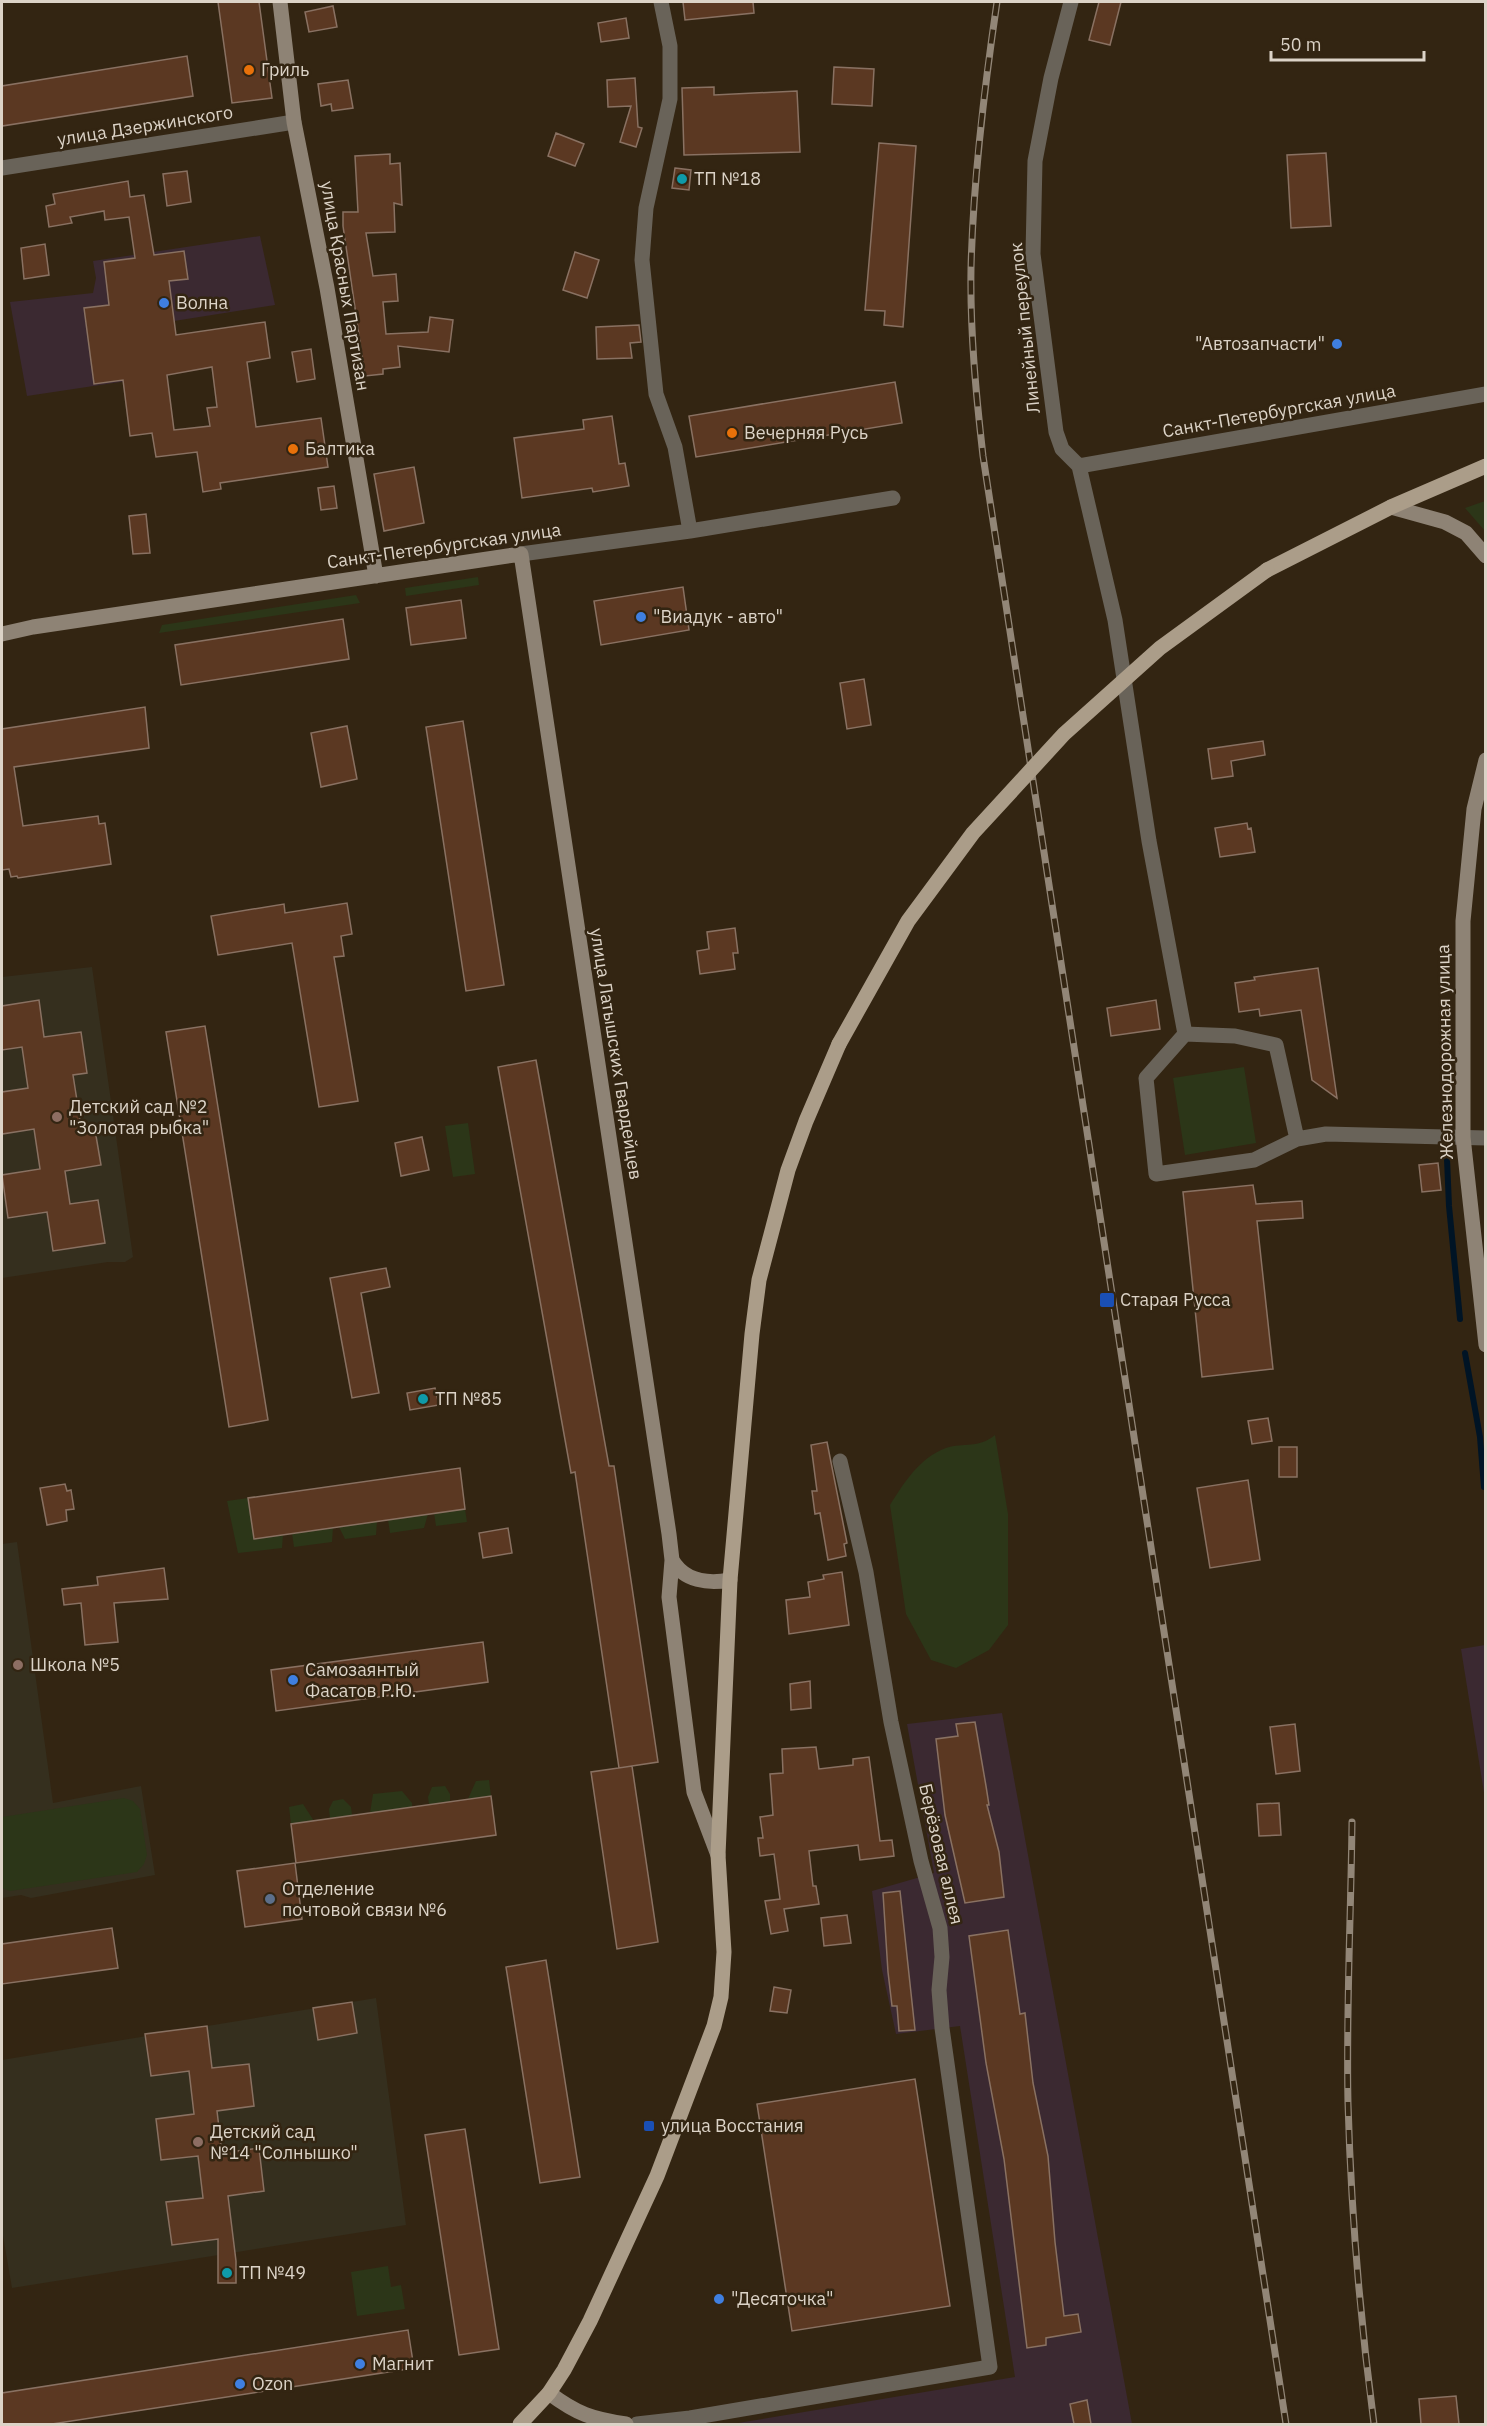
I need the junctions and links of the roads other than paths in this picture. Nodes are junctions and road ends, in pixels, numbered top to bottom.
1 (280, 2) edge
2 (661, 2) edge
3 (1071, 2) edge
4 (294, 122) junction
5 (2, 168) edge
6 (1485, 394) edge
7 (1079, 466) junction
8 (1485, 466) edge
9 (893, 498) dead end
10 (1391, 507) junction
11 (690, 531) junction
12 (521, 554) junction
13 (1485, 556) edge
14 (376, 576) junction
15 (2, 634) edge
16 (1485, 760) edge
17 (1185, 1034) junction
18 (1463, 1137) junction
19 (1485, 1138) edge
20 (1297, 1139) junction
21 (1485, 1345) edge
22 (840, 1461) dead end
23 (672, 1560) junction
24 (730, 1580) junction
25 (718, 1855) junction
26 (549, 2393) junction
27 (520, 2424) edge
28 (626, 2424) edge
29 (637, 2424) edge

1 - 4 main road, улица Красных Партизан
2 - 11 street
3 - 7 street, Линейный переулок
4 - 5 street, улица Дзержинского
4 - 14 main road, улица Красных Партизан
6 - 7 street, Санкт-Петербургская улица
7 - 17 street
8 - 10 main road
9 - 11 street, Санкт-Петербургская улица
10 - 13 main road
10 - 24 main road, bridge
11 - 12 street, Санкт-Петербургская улица
12 - 14 main road, Санкт-Петербургская улица
12 - 23 main road, улица Латышских Гвардейцев
14 - 15 main road, Санкт-Петербургская улица
16 - 18 main road, Железнодорожная улица
17 - 20 street
17 - 20 street
18 - 19 street
18 - 20 street
18 - 21 main road, Железнодорожная улица
22 - 29 street, Берёзовая аллея
23 - 24 main road
23 - 25 main road, улица Латышских Гвардейцев
24 - 25 main road
25 - 26 main road
26 - 27 main road
26 - 28 main road

